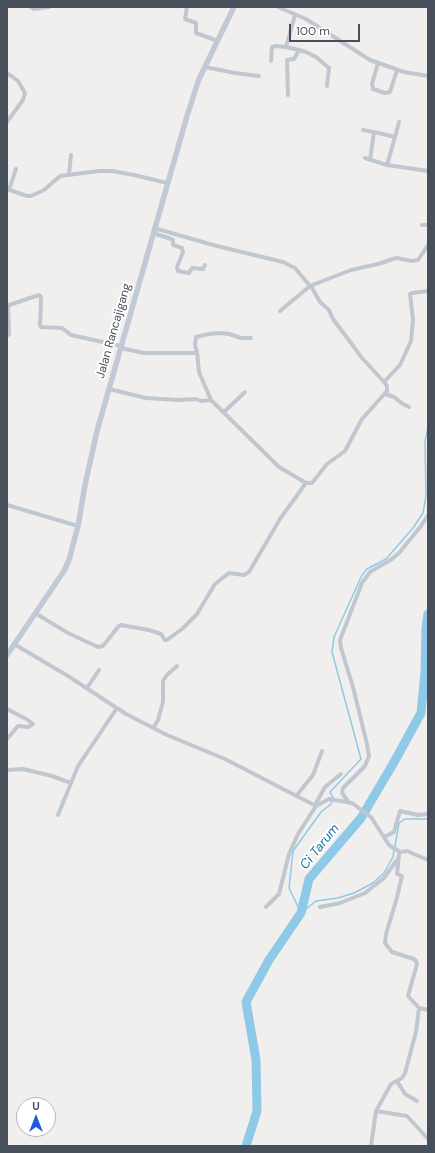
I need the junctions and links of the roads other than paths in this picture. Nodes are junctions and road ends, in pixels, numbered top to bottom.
1 (31, 7) edge
2 (49, 7) edge
3 (187, 7) edge
4 (234, 7) edge
5 (278, 7) edge
6 (296, 14) junction
7 (218, 41) junction
8 (286, 46) junction
9 (299, 50) junction
10 (271, 61) dead end
11 (378, 63) junction
12 (205, 67) junction
13 (397, 70) junction
14 (7, 73) edge
15 (260, 76) dead end
16 (428, 76) edge
17 (327, 86) dead end
18 (288, 95) dead end
19 (7, 122) edge
20 (399, 122) dead end
21 (363, 130) dead end
22 (374, 132) junction
23 (395, 137) junction
24 (71, 155) dead end
25 (365, 158) dead end
26 (370, 160) junction
27 (387, 164) junction
28 (16, 169) dead end
29 (428, 171) edge
30 (70, 174) junction
31 (167, 183) junction
32 (8, 190) edge
33 (422, 225) dead end
34 (428, 225) edge
35 (154, 230) junction
36 (428, 245) edge
37 (205, 265) dead end
38 (310, 286) junction
39 (428, 291) edge
40 (280, 312) dead end
41 (7, 336) edge
42 (251, 338) dead end
43 (121, 347) junction
44 (197, 353) junction
45 (384, 382) junction
46 (109, 389) junction
47 (245, 392) dead end
48 (385, 394) junction
49 (211, 400) junction
50 (409, 407) dead end
51 (224, 412) junction
52 (306, 483) junction
53 (7, 505) edge
54 (428, 515) edge
55 (78, 526) junction
56 (35, 613) junction
57 (14, 644) junction
58 (7, 655) edge
59 (177, 666) dead end
60 (99, 670) dead end
61 (87, 688) junction
62 (117, 708) junction
63 (7, 709) edge
64 (153, 728) junction
65 (7, 739) edge
66 (322, 750) dead end
67 (7, 770) edge
68 (341, 774) dead end
69 (71, 783) junction
70 (297, 796) junction
71 (350, 803) junction
72 (316, 805) junction
73 (428, 814) edge
74 (58, 815) dead end
75 (384, 837) junction
76 (399, 853) junction
77 (428, 860) edge
78 (266, 907) dead end
79 (320, 907) dead end
80 (419, 1008) junction
81 (428, 1010) edge
82 (397, 1081) junction
83 (417, 1101) dead end
84 (376, 1111) junction
85 (428, 1139) edge
86 (371, 1146) edge

1 - 2 street
3 - 7 street
4 - 7 main road, Jalan Rancajigang
5 - 6 street
6 - 8 street
6 - 11 street
7 - 12 main road, Jalan Rancajigang
8 - 9 street
8 - 10 street
9 - 17 street
9 - 18 street
11 - 13 street
11 - 13 street
12 - 15 street
12 - 31 main road, Jalan Rancajigang
13 - 16 street
14 - 19 street
20 - 23 street
21 - 22 street
22 - 23 street
22 - 26 street
23 - 27 street
24 - 30 street
25 - 26 street
26 - 27 street
27 - 29 street
28 - 32 street
30 - 31 street
30 - 32 street
31 - 35 main road, Jalan Rancajigang
33 - 34 street
35 - 37 street
35 - 38 street
35 - 43 main road, Jalan Rancajigang
36 - 38 street
38 - 40 street
38 - 45 street
39 - 45 street
41 - 43 street
42 - 44 street
43 - 44 street
43 - 46 main road, Jalan Rancajigang
44 - 49 street
45 - 48 street
46 - 49 street
46 - 55 main road, Jalan Rancajigang
47 - 51 street
48 - 50 street
48 - 52 street
49 - 51 street
51 - 52 street
52 - 56 street
53 - 55 street
54 - 71 street
55 - 56 main road, Jalan Rancajigang
56 - 57 main road, Jalan Rancajigang
57 - 58 main road, Jalan Rancajigang
57 - 61 street
59 - 64 street
60 - 61 street
61 - 62 street
62 - 64 street
62 - 69 street
63 - 65 street
64 - 70 street
66 - 70 street
67 - 69 street
68 - 72 street
69 - 74 street
70 - 72 street
71 - 72 street
71 - 75 street
72 - 78 street
73 - 75 street
75 - 76 street
76 - 77 street
76 - 79 street
76 - 80 street
80 - 81 street
80 - 82 street
82 - 83 street
82 - 84 street
84 - 85 street
84 - 86 street

